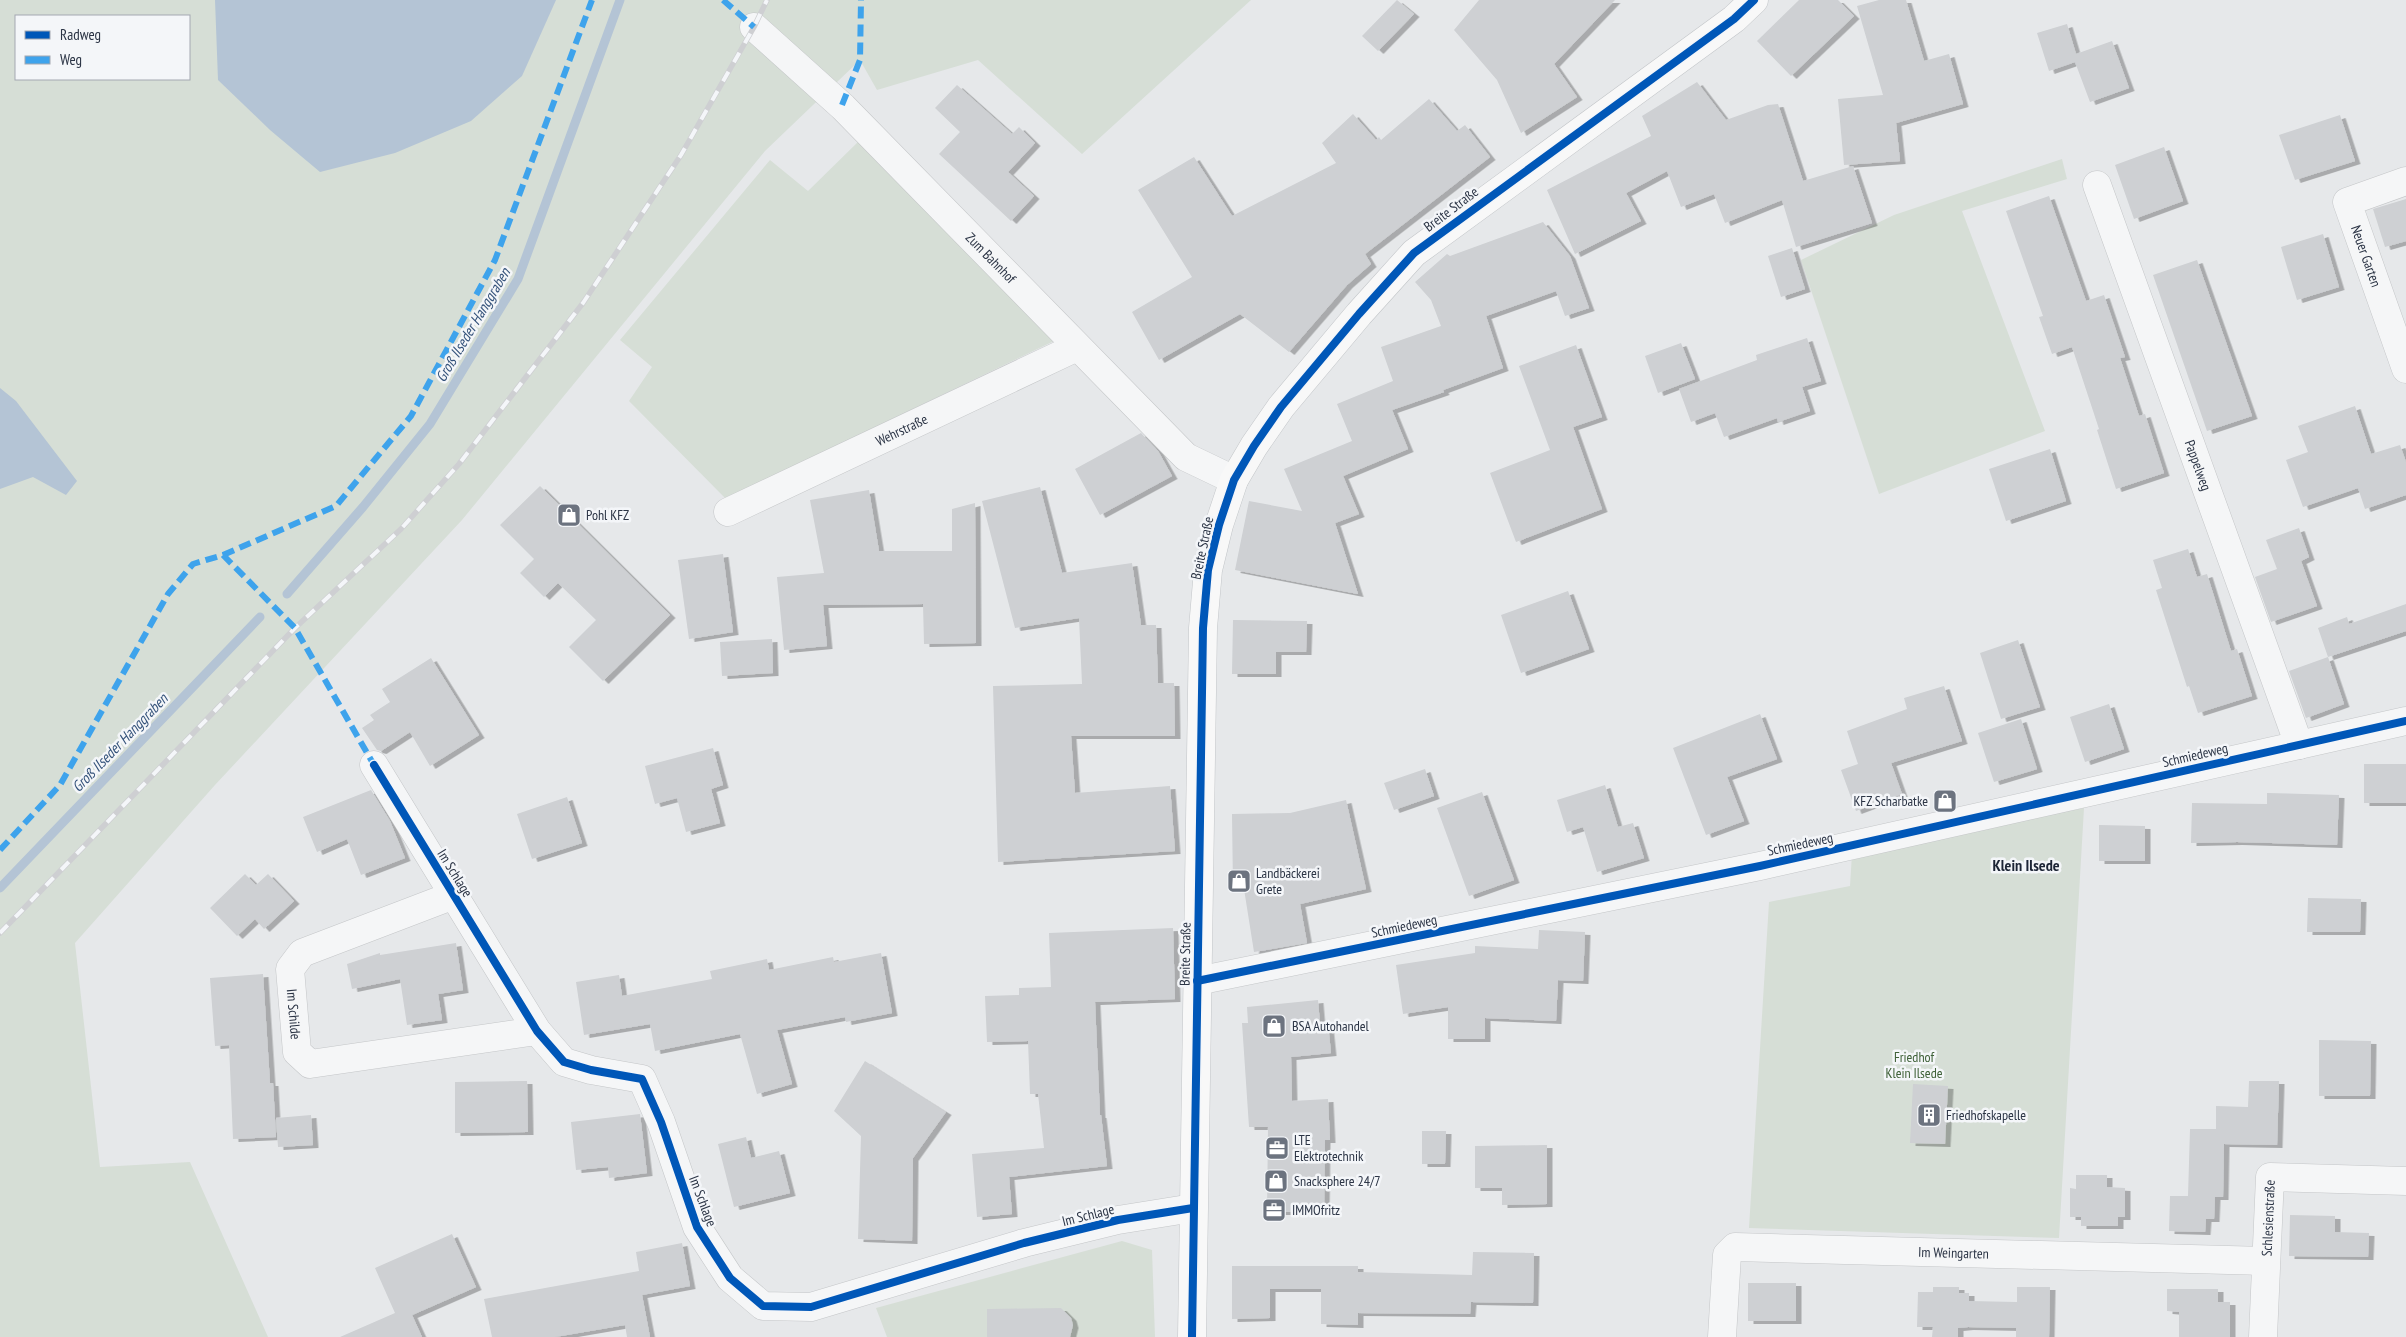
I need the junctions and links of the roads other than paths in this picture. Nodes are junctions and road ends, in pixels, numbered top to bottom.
1 (1754, 0) edge
2 (754, 27) dead end
3 (2406, 181) edge
4 (2097, 185) dead end
5 (1077, 347) junction
6 (2406, 369) edge
7 (1234, 480) junction
8 (728, 512) dead end
9 (2406, 721) edge
10 (2299, 745) junction
11 (374, 765) dead end
12 (454, 895) junction
13 (1198, 981) junction
14 (537, 1031) junction
15 (2406, 1181) edge
16 (1193, 1208) junction
17 (2266, 1261) junction
18 (1192, 1337) edge
19 (1722, 1337) edge
20 (2263, 1337) edge

1 - 7 main road, Breite Straße
2 - 5 street, Zum Bahnhof
3 - 6 street, Neuer Garten
4 - 10 street, Pappelweg
5 - 7 street, Zum Bahnhof
5 - 8 street, Wehrstraße
7 - 13 main road, Breite Straße
9 - 10 street, Schmiedeweg
10 - 13 street, Schmiedeweg
11 - 12 street, Im Schlage
12 - 14 street, Im Schlage
12 - 14 street, Im Schilde
13 - 16 main road, Breite Straße
14 - 16 street, Im Schlage
15 - 17 street, Schlesienstraße
16 - 18 main road, Breite Straße
17 - 19 street, Im Weingarten
17 - 20 street, Schlesienstraße

